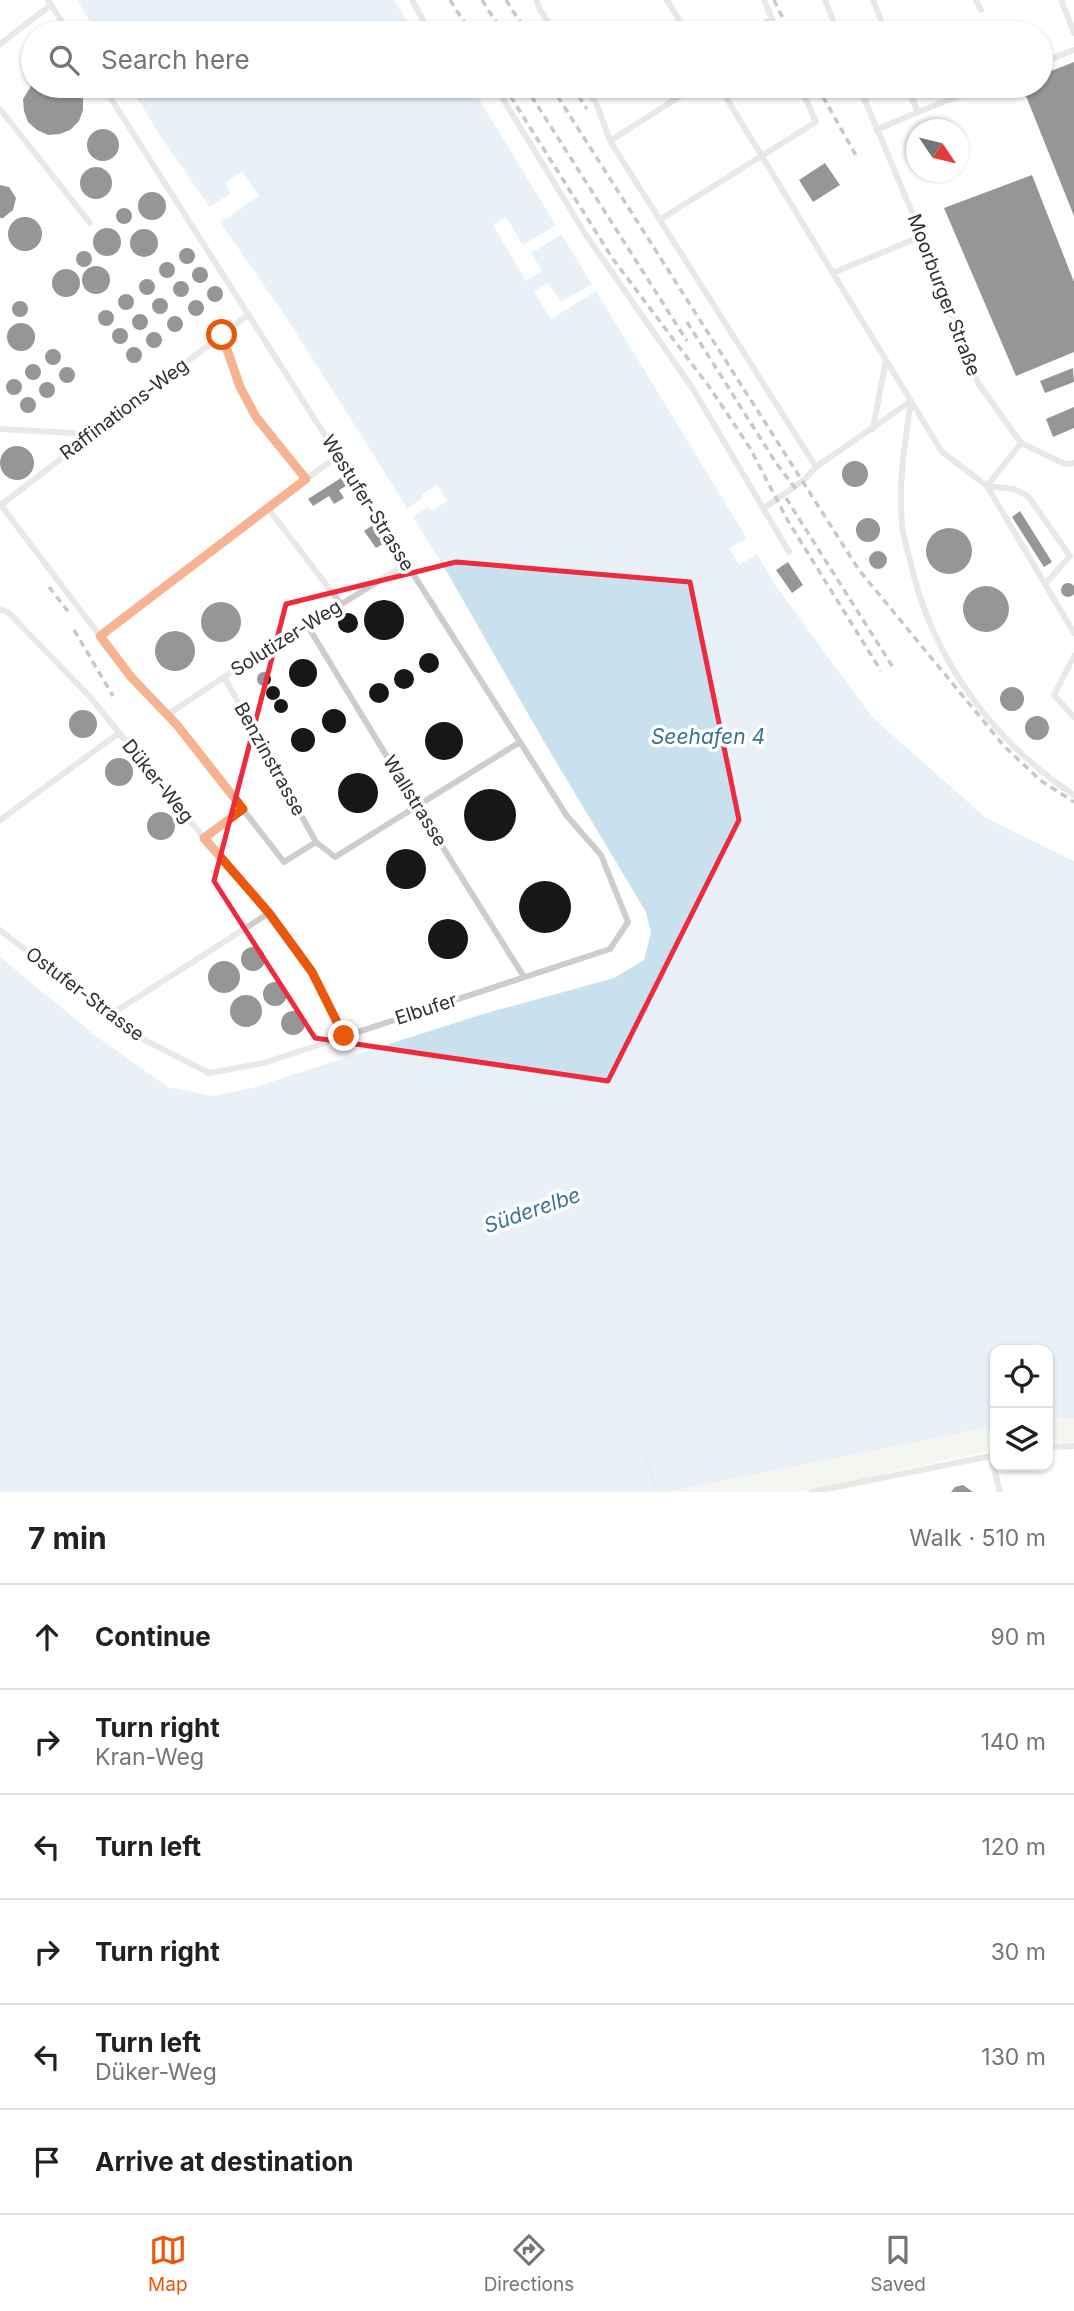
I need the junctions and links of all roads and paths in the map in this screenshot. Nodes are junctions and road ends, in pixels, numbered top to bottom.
1 (412, 0) edge
2 (536, 0) edge
3 (667, 0) edge
4 (764, 0) edge
5 (825, 0) edge
6 (873, 0) edge
7 (976, 0) edge
8 (1061, 0) edge
9 (49, 2) edge
10 (981, 10) dead end
11 (772, 19) joint
12 (27, 21) edge
13 (61, 21) edge
14 (423, 21) edge
15 (548, 21) edge
16 (680, 21) edge
17 (769, 21) edge
18 (833, 21) edge
19 (881, 21) edge
20 (21, 26) edge
21 (1074, 33) edge
22 (0, 44) edge
23 (1074, 50) edge
24 (1053, 59) edge
25 (111, 98) edge
26 (502, 98) edge
27 (593, 98) edge
28 (677, 98) edge
29 (726, 98) edge
30 (805, 98) edge
31 (864, 98) edge
32 (912, 98) edge
33 (954, 98) edge
34 (0, 109) edge
35 (918, 112) junction
36 (876, 130) junction
37 (610, 141) junction
38 (762, 156) junction
39 (661, 219) junction
40 (90, 223) dead end
41 (922, 236) junction
42 (833, 273) junction
43 (249, 314) junction
44 (222, 335) junction
45 (886, 360) junction
46 (911, 401) junction
47 (0, 429) edge
48 (873, 429) junction
49 (91, 434) junction
50 (1021, 443) junction
51 (338, 456) junction
52 (1074, 463) edge
53 (816, 467) junction
54 (306, 479) junction
55 (987, 486) junction
56 (0, 505) edge
57 (267, 507) junction
58 (764, 508) junction
59 (789, 552) dead end
60 (406, 564) junction
61 (1045, 583) junction
62 (341, 604) junction
63 (0, 610) edge
64 (307, 625) junction
65 (1074, 633) edge
66 (100, 636) junction
67 (1074, 656) edge
68 (224, 677) junction
69 (167, 715) junction
70 (1074, 717) edge
71 (119, 733) junction
72 (520, 742) junction
73 (1074, 795) edge
74 (417, 806) junction
75 (243, 809) junction
76 (0, 820) edge
77 (204, 838) junction
78 (316, 842) junction
79 (269, 913) junction
80 (628, 922) joint
81 (0, 930) edge
82 (524, 977) junction
83 (110, 1015) junction
84 (344, 1036) junction
85 (209, 1073) joint
86 (1074, 1446) edge
87 (1053, 1447) edge
88 (990, 1456) edge
89 (646, 1460) dead end
90 (996, 1471) edge
91 (657, 1492) edge
92 (812, 1492) edge
93 (1000, 1492) edge

1 - 14 lane
2 - 15 lane
3 - 16 lane
4 - 11 lane
5 - 18 lane
6 - 19 lane
7 - 10 lane
8 - 21 lane
9 - 12 lane
9 - 13 lane
11 - 17 lane
20 - 22 lane
23 - 24 lane
25 - 43 lane, Westufer-Strasse
26 - 58 lane
27 - 37 lane
28 - 37 lane
29 - 38 lane
30 - 38 lane
31 - 36 lane, Moorburger Straße
32 - 35 lane
33 - 35 lane
34 - 40 lane
35 - 36 lane
36 - 41 lane, Moorburger Straße
37 - 39 lane
38 - 39 lane
38 - 42 lane
39 - 53 lane
41 - 42 lane
41 - 50 lane, Moorburger Straße
42 - 45 lane
43 - 44 lane, Raffinations-Weg
43 - 51 lane, Westufer-Strasse
44 - 49 lane, Raffinations-Weg
44 - 54 lane
45 - 46 lane
45 - 48 lane
46 - 48 lane
46 - 55 lane
46 - 73 lane
47 - 49 lane
48 - 53 lane
49 - 56 lane, Raffinations-Weg
50 - 52 lane, Moorburger Straße
50 - 55 lane
51 - 54 lane
51 - 60 lane, Westufer-Strasse
53 - 58 lane
54 - 57 lane
55 - 61 lane
55 - 61 lane
56 - 66 lane
57 - 62 lane
57 - 66 lane
58 - 59 lane
60 - 62 lane, Solutizer-Weg
60 - 72 lane, Westufer-Strasse
61 - 65 lane
62 - 64 lane, Solutizer-Weg
63 - 71 lane, Düker-Weg
64 - 68 lane, Solutizer-Weg
64 - 74 lane, Wallstrasse
66 - 69 lane
67 - 70 lane
68 - 69 lane, Solutizer-Weg
68 - 78 lane, Benzinstrasse
69 - 75 lane
71 - 76 lane
71 - 77 lane, Düker-Weg
72 - 74 lane
72 - 80 lane, Westufer-Strasse
74 - 78 lane
74 - 82 lane, Wallstrasse
75 - 77 lane
75 - 78 lane
77 - 79 lane, Düker-Weg
79 - 83 lane
79 - 84 lane, Düker-Weg
80 - 82 lane, Elbufer
81 - 83 lane, Ostufer-Strasse
82 - 84 lane, Elbufer
83 - 85 lane, Ostufer-Strasse
84 - 85 lane, Elbufer
86 - 87 lane
88 - 92 lane
89 - 91 path
90 - 93 lane

